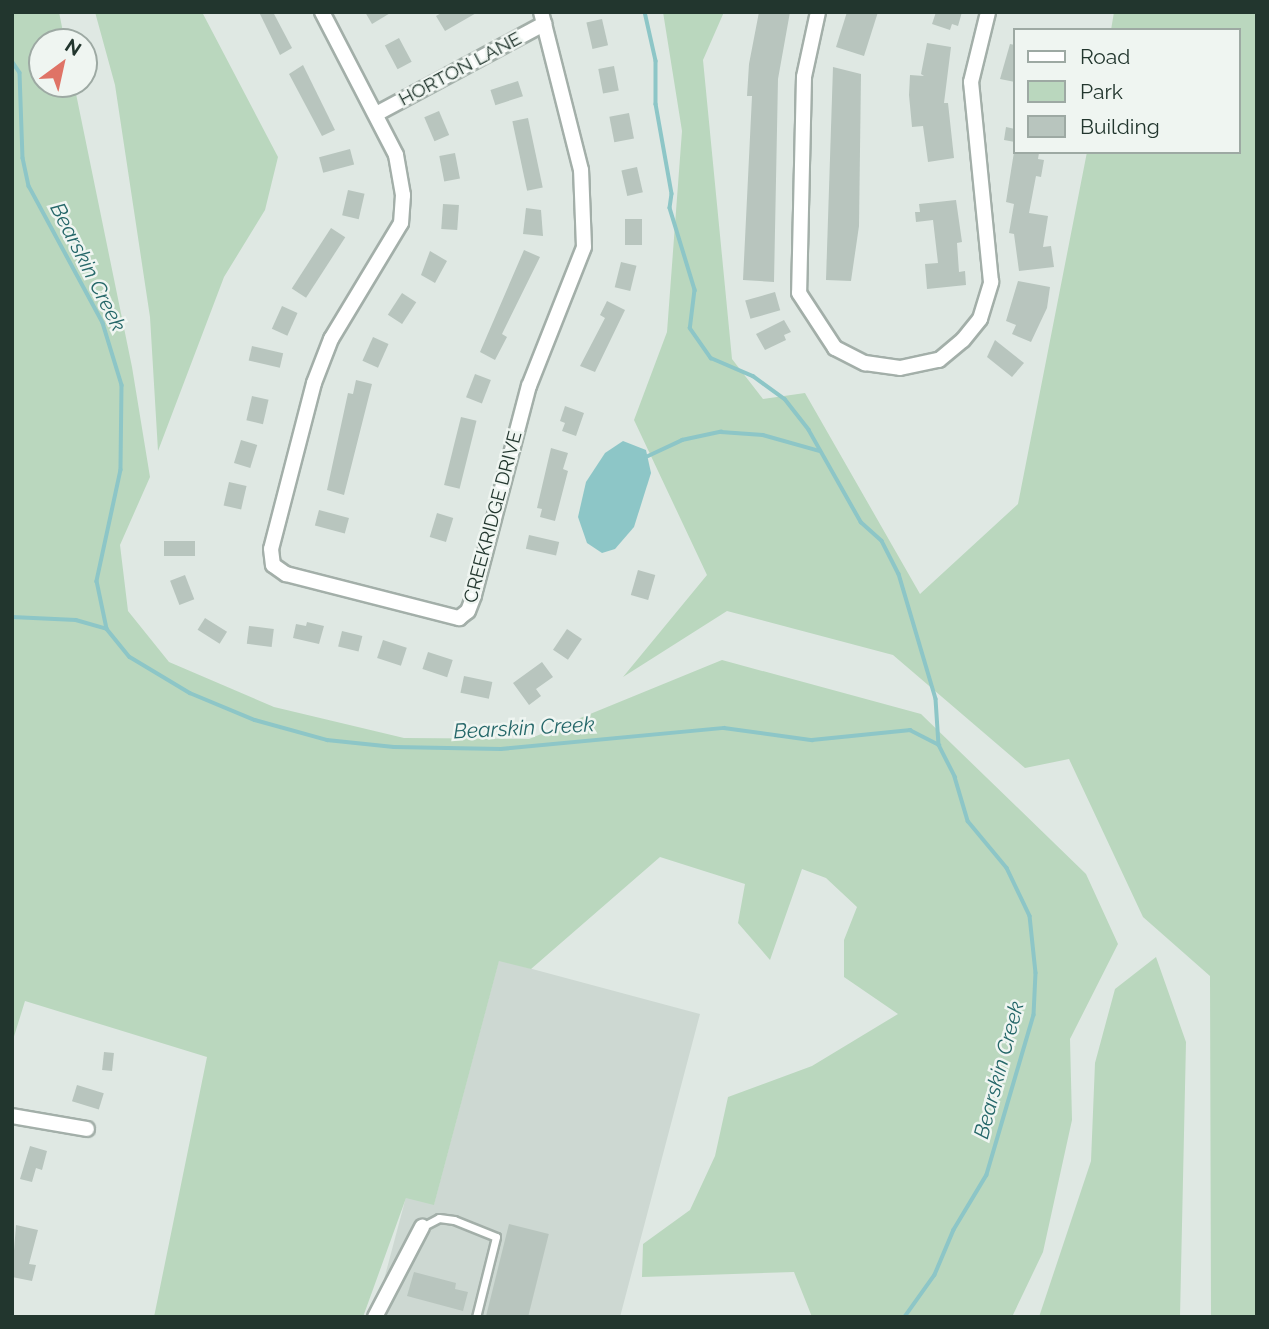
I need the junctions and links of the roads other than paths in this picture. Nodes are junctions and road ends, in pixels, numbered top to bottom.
1 (322, 12) edge
2 (818, 12) edge
3 (988, 12) edge
4 (543, 18) edge
5 (376, 114) junction
6 (12, 1116) edge
7 (87, 1129) dead end
8 (422, 1227) joint
9 (375, 1317) edge
10 (476, 1317) edge

1 - 5 street, CREEKRIDGE DRIVE
2 - 3 street
4 - 5 street, HORTON LANE
4 - 5 street, CREEKRIDGE DRIVE
6 - 7 street
8 - 9 street
8 - 10 lane

